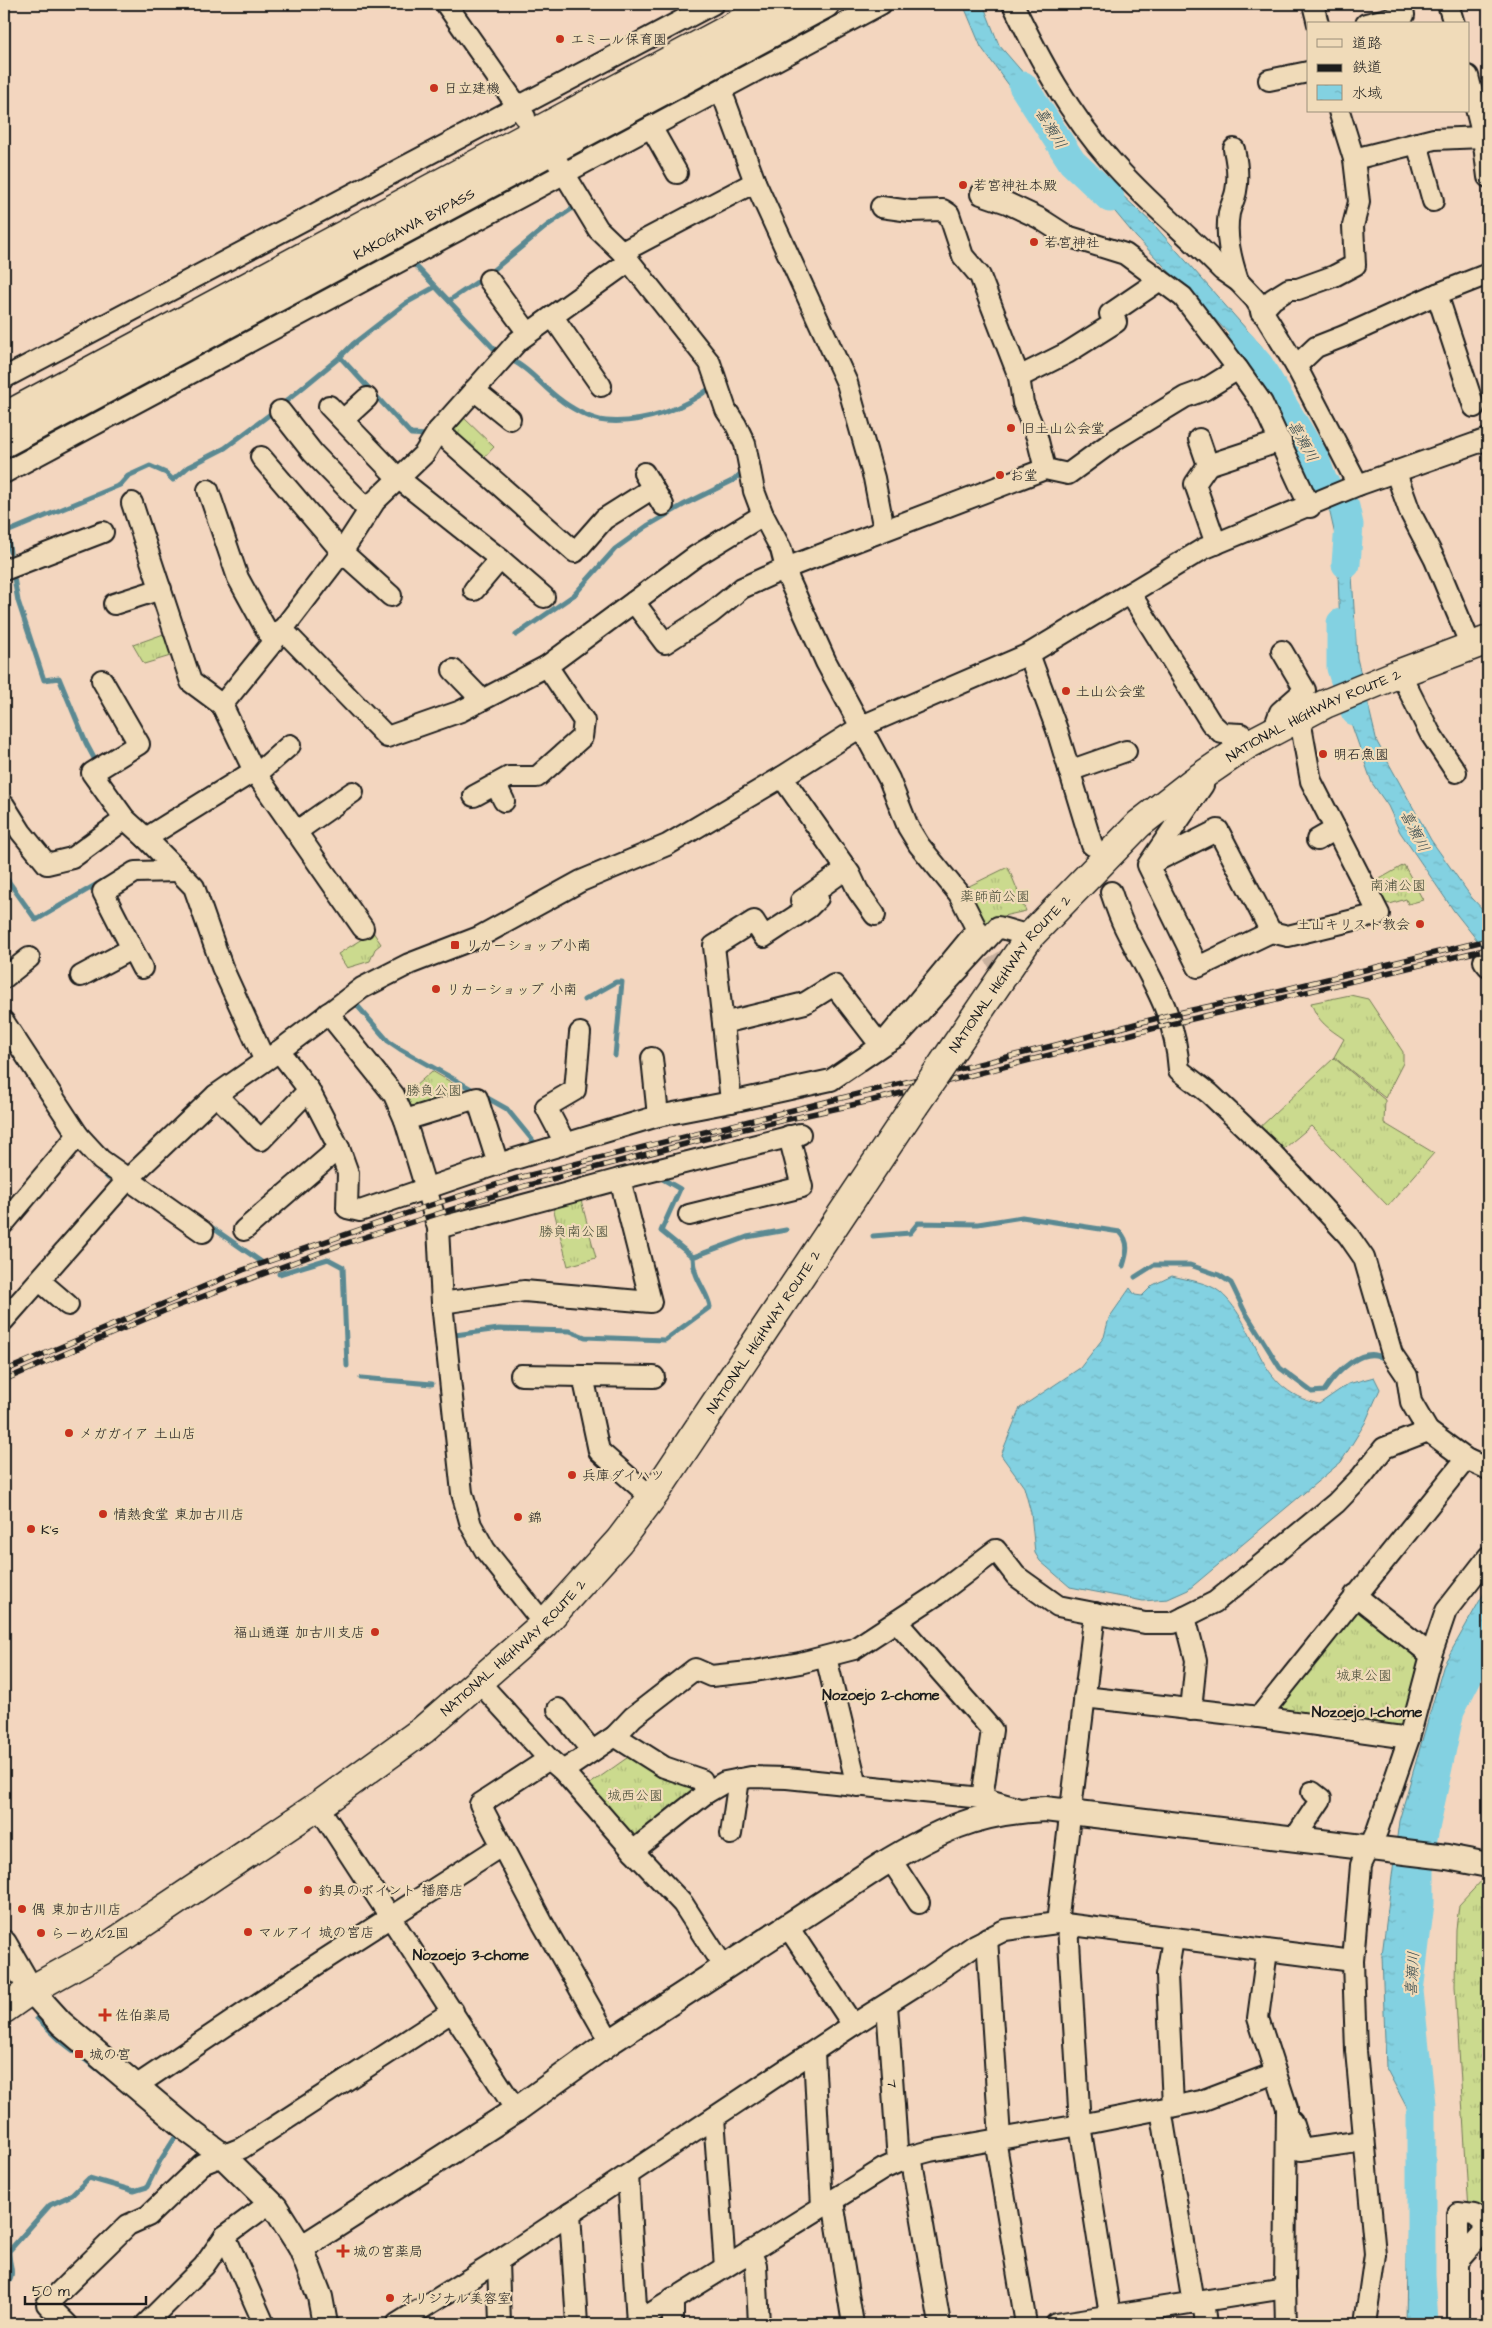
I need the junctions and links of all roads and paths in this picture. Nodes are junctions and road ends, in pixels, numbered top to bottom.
1 (446, 4) edge
2 (713, 4) edge
3 (775, 4) edge
4 (825, 4) edge
5 (881, 4) edge
6 (1013, 4) edge
7 (1402, 4) edge
8 (1448, 4) edge
9 (1374, 22) edge
10 (1453, 22) edge
11 (1307, 72) edge
12 (1269, 80) dead end
13 (1470, 84) edge
14 (721, 90) junction
15 (521, 112) junction
16 (1339, 112) edge
17 (651, 127) junction
18 (1483, 136) junction
19 (1417, 143) junction
20 (1234, 149) dead end
21 (1354, 159) junction
22 (561, 169) junction
23 (677, 173) dead end
24 (1488, 177) edge
25 (755, 182) junction
26 (981, 194) dead end
27 (1433, 201) dead end
28 (881, 207) dead end
29 (625, 257) junction
30 (1488, 274) edge
31 (489, 280) dead end
32 (1160, 280) junction
33 (1238, 281) junction
34 (1437, 294) junction
35 (1262, 312) junction
36 (553, 317) junction
37 (528, 333) junction
38 (1296, 366) junction
39 (1238, 369) junction
40 (1019, 377) junction
41 (4, 378) edge
42 (601, 386) dead end
43 (474, 390) junction
44 (367, 398) dead end
45 (329, 406) dead end
46 (1474, 407) dead end
47 (280, 411) dead end
48 (4, 417) edge
49 (510, 419) dead end
50 (343, 420) junction
51 (438, 431) junction
52 (1200, 439) dead end
53 (1488, 439) edge
54 (1280, 442) junction
55 (4, 443) edge
56 (261, 457) dead end
57 (1208, 465) junction
58 (1045, 469) junction
59 (4, 473) edge
60 (1396, 473) junction
61 (398, 478) junction
62 (1356, 486) junction
63 (654, 489) dead end
64 (208, 490) dead end
65 (132, 503) dead end
66 (1312, 506) junction
67 (368, 510) junction
68 (763, 515) junction
69 (884, 530) junction
70 (103, 532) dead end
71 (1216, 544) junction
72 (342, 552) junction
73 (500, 559) junction
74 (786, 568) junction
75 (4, 570) edge
76 (161, 589) junction
77 (474, 590) dead end
78 (1130, 593) junction
79 (391, 596) dead end
80 (544, 597) dead end
81 (634, 602) junction
82 (114, 604) dead end
83 (277, 636) junction
84 (1480, 643) edge
85 (1282, 651) dead end
86 (1029, 654) junction
87 (547, 666) junction
88 (453, 670) dead end
89 (1400, 673) junction
90 (102, 680) dead end
91 (481, 698) junction
92 (222, 705) junction
93 (1284, 725) junction
94 (862, 726) junction
95 (290, 745) dead end
96 (1248, 745) junction
97 (1126, 751) dead end
98 (1069, 771) junction
99 (256, 772) junction
100 (1456, 772) dead end
101 (782, 776) junction
102 (353, 792) dead end
103 (474, 796) dead end
104 (4, 805) edge
105 (125, 819) junction
106 (1336, 830) junction
107 (297, 831) junction
108 (146, 838) junction
109 (1125, 838) junction
110 (1317, 840) dead end
111 (1092, 845) dead end
112 (1148, 865) junction
113 (846, 869) junction
114 (178, 871) junction
115 (1111, 892) dead end
116 (818, 898) dead end
117 (794, 905) dead end
118 (874, 915) dead end
119 (363, 928) dead end
120 (1271, 932) junction
121 (1030, 936) junction
122 (132, 948) junction
123 (29, 958) dead end
124 (142, 968) dead end
125 (82, 976) dead end
126 (4, 978) edge
127 (328, 1013) junction
128 (4, 1022) edge
129 (723, 1022) junction
130 (580, 1033) dead end
131 (881, 1046) junction
132 (272, 1055) junction
133 (652, 1058) dead end
134 (309, 1090) junction
135 (216, 1095) junction
136 (730, 1102) junction
137 (658, 1116) junction
138 (405, 1120) junction
139 (78, 1135) junction
140 (565, 1143) junction
141 (339, 1148) junction
142 (498, 1164) junction
143 (129, 1178) junction
144 (620, 1179) junction
145 (426, 1188) junction
146 (704, 1217) dead end
147 (4, 1223) edge
148 (438, 1228) junction
149 (244, 1230) dead end
150 (203, 1232) dead end
151 (40, 1281) junction
152 (442, 1303) junction
153 (68, 1304) dead end
154 (4, 1320) edge
155 (522, 1375) dead end
156 (583, 1376) junction
157 (654, 1377) dead end
158 (1428, 1431) junction
159 (1466, 1459) junction
160 (1488, 1469) edge
161 (652, 1498) junction
162 (1488, 1556) edge
163 (1355, 1595) junction
164 (1095, 1613) junction
165 (1185, 1617) junction
166 (897, 1622) junction
167 (544, 1624) junction
168 (1431, 1655) junction
169 (826, 1657) junction
170 (479, 1682) junction
171 (1084, 1697) junction
172 (558, 1709) dead end
173 (1191, 1710) junction
174 (1259, 1717) junction
175 (615, 1736) junction
176 (1409, 1738) junction
177 (592, 1751) junction
178 (556, 1765) junction
179 (739, 1779) junction
180 (857, 1786) junction
181 (1312, 1792) dead end
182 (706, 1793) junction
183 (982, 1798) junction
184 (318, 1806) junction
185 (1024, 1810) junction
186 (1071, 1811) junction
187 (731, 1834) dead end
188 (1295, 1838) junction
189 (501, 1846) junction
190 (1376, 1848) junction
191 (633, 1851) junction
192 (890, 1860) junction
193 (1488, 1865) edge
194 (919, 1903) dead end
195 (390, 1919) junction
196 (1062, 1924) junction
197 (788, 1927) junction
198 (987, 1938) junction
199 (1173, 1939) junction
200 (4, 1943) edge
201 (1268, 1951) junction
202 (1353, 1961) junction
203 (725, 1969) junction
204 (32, 1990) junction
205 (887, 2005) junction
206 (4, 2009) edge
207 (453, 2011) junction
208 (853, 2025) junction
209 (610, 2042) junction
210 (814, 2053) junction
211 (1275, 2073) junction
212 (136, 2086) junction
213 (1167, 2108) junction
214 (1287, 2108) junction
215 (516, 2110) junction
216 (714, 2118) junction
217 (1080, 2125) junction
218 (998, 2138) junction
219 (1363, 2141) junction
220 (222, 2155) junction
221 (905, 2159) junction
222 (628, 2175) junction
223 (271, 2202) junction
224 (828, 2204) junction
225 (570, 2213) junction
226 (225, 2236) junction
227 (301, 2248) junction
228 (750, 2251) junction
229 (498, 2261) junction
230 (1458, 2261) dead end
231 (725, 2267) junction
232 (1285, 2288) junction
233 (673, 2298) junction
234 (1198, 2302) junction
235 (1110, 2315) junction
236 (421, 2317) edge
237 (1134, 2318) edge
238 (635, 2323) edge
239 (67, 2324) edge
240 (146, 2324) edge
241 (264, 2324) edge
242 (325, 2324) edge
243 (397, 2324) edge
244 (500, 2324) edge
245 (577, 2324) edge
246 (673, 2324) edge
247 (759, 2324) edge
248 (854, 2324) edge
249 (940, 2324) edge
250 (1026, 2324) edge
251 (1056, 2324) edge
252 (1206, 2324) edge
253 (1286, 2324) edge
254 (1365, 2324) edge
255 (1458, 2324) edge

1 - 15 street
2 - 15 street
3 - 48 highway, KAKOGAWA BYPASS
4 - 55 highway, KAKOGAWA BYPASS
5 - 14 street
6 - 33 street
7 - 9 street
8 - 10 street
11 - 12 street
13 - 18 street
14 - 17 street
14 - 25 street
15 - 41 street
16 - 21 street
17 - 22 street
17 - 23 street
18 - 19 street
18 - 24 street
19 - 21 street
19 - 27 street
20 - 33 street
21 - 35 street
22 - 29 street
22 - 59 street
25 - 29 street
25 - 69 street
26 - 32 street
28 - 40 street
29 - 36 street
29 - 68 street
30 - 34 street
31 - 37 street
32 - 39 street
32 - 40 street
33 - 35 street
34 - 38 street
34 - 46 street
35 - 38 street
36 - 37 street
36 - 42 street
37 - 43 street
38 - 62 street
39 - 54 street
39 - 58 street
40 - 58 street
43 - 49 street
43 - 51 street
44 - 50 street
45 - 50 street
47 - 67 street
50 - 61 street
51 - 61 street
51 - 63 street
52 - 57 street
53 - 60 street
54 - 57 street
54 - 66 street
56 - 72 street
57 - 71 street
58 - 69 street
60 - 62 street
60 - 84 street
61 - 67 street
61 - 73 street
62 - 66 street
64 - 83 street
65 - 76 street
66 - 71 street
67 - 72 street
68 - 74 street
68 - 81 street
69 - 74 street
70 - 75 street
71 - 78 street
72 - 79 street
72 - 83 street
73 - 77 street
73 - 80 street
74 - 81 street
74 - 94 street
76 - 82 street
76 - 92 street
78 - 86 street
78 - 96 street
81 - 87 street
83 - 91 street
83 - 92 street
84 - 89 highway, NATIONAL HIGHWAY ROUTE 2
85 - 93 street
86 - 94 street
86 - 98 street
87 - 91 street
87 - 103 street
88 - 91 street
89 - 93 highway, NATIONAL HIGHWAY ROUTE 2
89 - 100 street
90 - 105 street
92 - 99 street
93 - 96 highway, NATIONAL HIGHWAY ROUTE 2
93 - 106 street
94 - 101 street
94 - 131 street
95 - 99 street
96 - 109 highway, NATIONAL HIGHWAY ROUTE 2
97 - 98 street
98 - 111 street
99 - 107 street
99 - 108 street
101 - 113 street
101 - 127 street
102 - 107 street
104 - 105 street
105 - 108 street
106 - 110 street
106 - 120 street
107 - 119 street
108 - 114 street
109 - 112 street
109 - 121 highway, NATIONAL HIGHWAY ROUTE 2
112 - 120 street
112 - 120 street
113 - 117 street
113 - 118 street
114 - 122 street
114 - 132 street
115 - 158 street
116 - 129 street
121 - 131 street
121 - 161 highway, NATIONAL HIGHWAY ROUTE 2, bridge
122 - 124 street
122 - 125 street
123 - 126 street
127 - 132 street
127 - 138 street
128 - 139 street
129 - 131 street
129 - 136 street
130 - 140 street
131 - 136 street
132 - 134 street
132 - 135 street
133 - 137 street
134 - 135 street
134 - 141 street
135 - 143 street
136 - 137 street
137 - 140 street
138 - 142 street
138 - 145 street
139 - 143 street
139 - 147 street
140 - 142 street
141 - 145 street
141 - 149 street
142 - 145 street
143 - 150 street
143 - 151 street
144 - 146 street
144 - 148 street
144 - 152 street
145 - 148 street
148 - 152 street
151 - 153 street
151 - 154 street
152 - 167 street
155 - 156 street
156 - 157 street
156 - 161 street
158 - 159 street
158 - 165 street
159 - 160 street
159 - 163 street
161 - 167 highway, NATIONAL HIGHWAY ROUTE 2
162 - 168 street
163 - 168 street
163 - 174 street
164 - 165 street
164 - 166 street
164 - 171 street
165 - 173 street
166 - 169 street
166 - 183 street
167 - 170 highway, NATIONAL HIGHWAY ROUTE 2
168 - 176 street
169 - 175 street
169 - 180 street
170 - 178 street
170 - 184 highway, NATIONAL HIGHWAY ROUTE 2
171 - 173 street
171 - 186 street
172 - 177 street
173 - 174 street
174 - 176 street
175 - 177 street
175 - 182 street
176 - 190 street
177 - 178 street
178 - 189 street
178 - 191 street
179 - 180 street
179 - 182 street
179 - 187 street
180 - 183 street
181 - 188 street
182 - 191 street
183 - 185 street
184 - 195 street
184 - 204 highway, NATIONAL HIGHWAY ROUTE 2
185 - 186 street
185 - 192 street
186 - 188 street
186 - 196 street
188 - 190 street
189 - 195 street
189 - 209 street
190 - 193 street
190 - 202 street
191 - 203 street
192 - 194 street
192 - 197 street
195 - 207 street
195 - 212 street
196 - 198 street
196 - 199 street
196 - 217 street
197 - 203 street
197 - 208 street
198 - 205 street
198 - 218 street
199 - 201 street
199 - 213 street
200 - 204 street
201 - 202 street
201 - 211 street
202 - 219 street
203 - 209 street
204 - 206 highway, NATIONAL HIGHWAY ROUTE 2
204 - 212 street
205 - 208 street
205 - 221 street, 7
207 - 215 street
207 - 220 street
208 - 210 street
209 - 215 street
210 - 216 street
210 - 224 street
211 - 213 street
211 - 214 street
212 - 220 street
213 - 217 street
213 - 234 street
214 - 219 street
214 - 232 street
215 - 227 street
216 - 222 street
216 - 231 street
217 - 218 street
217 - 235 street
218 - 221 street
218 - 250 street
219 - 254 street
220 - 223 street
220 - 239 street
221 - 224 street
221 - 249 street, 7
222 - 225 street
222 - 238 street
223 - 226 street
223 - 227 street
224 - 228 street
224 - 248 street
225 - 229 street
225 - 245 street
226 - 240 street
226 - 241 street
227 - 242 street
228 - 231 street
228 - 247 street
229 - 236 street
229 - 244 street
230 - 255 street
231 - 233 street
232 - 234 street
232 - 253 street
233 - 238 street
233 - 246 street
234 - 237 street
234 - 252 street
235 - 237 street
235 - 251 street
236 - 243 street

